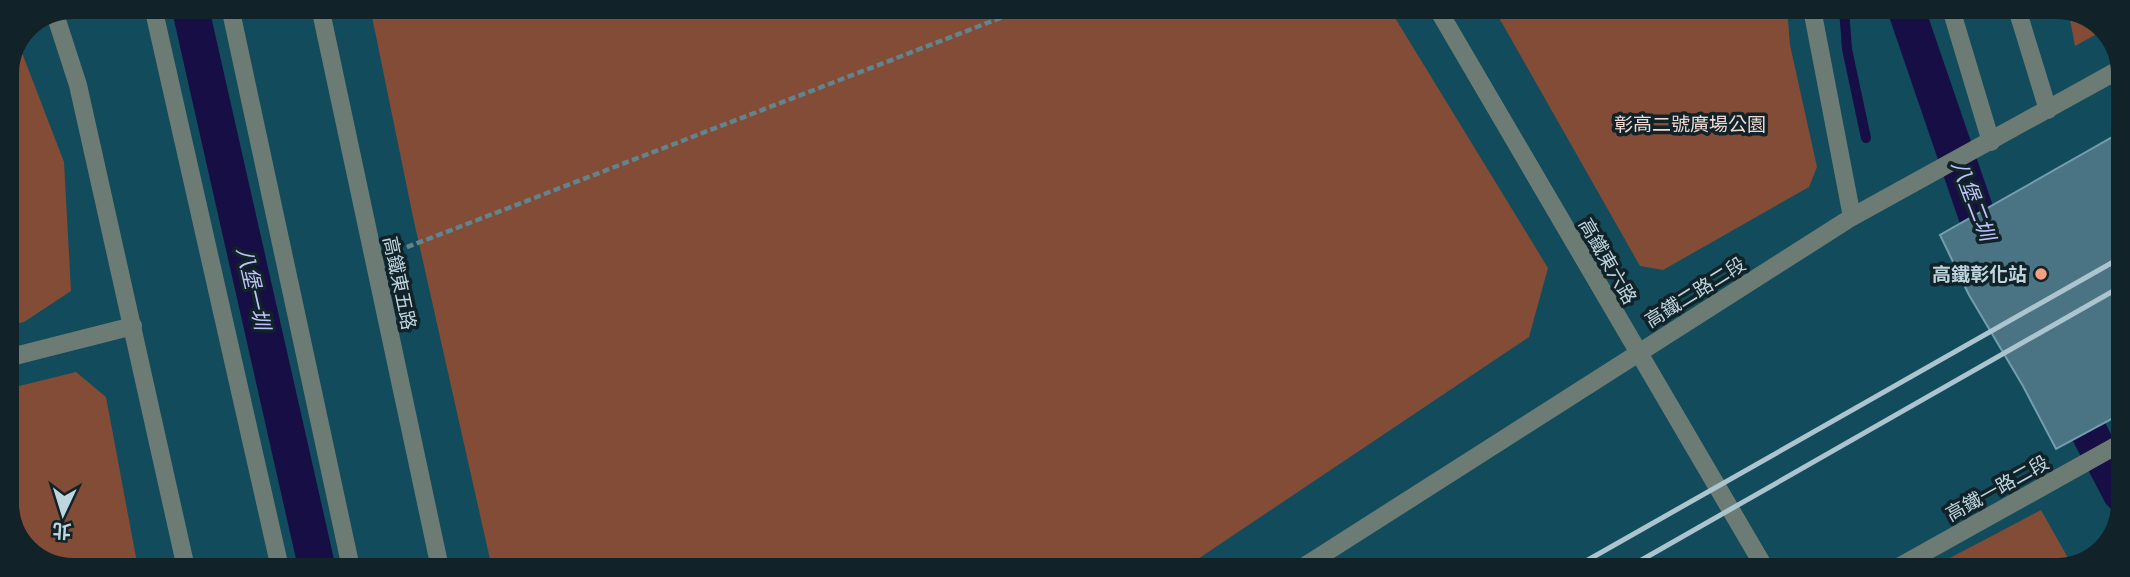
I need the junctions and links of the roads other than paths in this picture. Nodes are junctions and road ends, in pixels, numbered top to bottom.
1 (156, 19) edge
2 (233, 19) edge
3 (323, 19) edge
4 (1443, 19) edge
5 (1814, 19) edge
6 (1954, 19) edge
7 (2020, 19) edge
8 (57, 22) edge
9 (2111, 74) edge
10 (2048, 110) junction
11 (1991, 142) junction
12 (1852, 217) junction
13 (133, 326) junction
14 (1638, 353) junction
15 (19, 355) edge
16 (2111, 449) edge
17 (184, 558) edge
18 (278, 558) edge
19 (349, 558) edge
20 (438, 558) edge
21 (1317, 558) edge
22 (1759, 558) edge
23 (1915, 558) edge

1 - 18 street
2 - 19 street
3 - 20 street, 高鐵東五路
4 - 14 street, 高鐵東六路
5 - 12 street
6 - 11 street
7 - 10 street
8 - 13 street
9 - 10 street, 高鐵二路二段
10 - 11 street, 高鐵二路二段
11 - 12 street, 高鐵二路二段
12 - 14 street, 高鐵二路二段
13 - 15 street
13 - 17 street
14 - 21 street, 高鐵二路二段
14 - 22 street, 高鐵東六路
16 - 23 street, 高鐵一路二段

